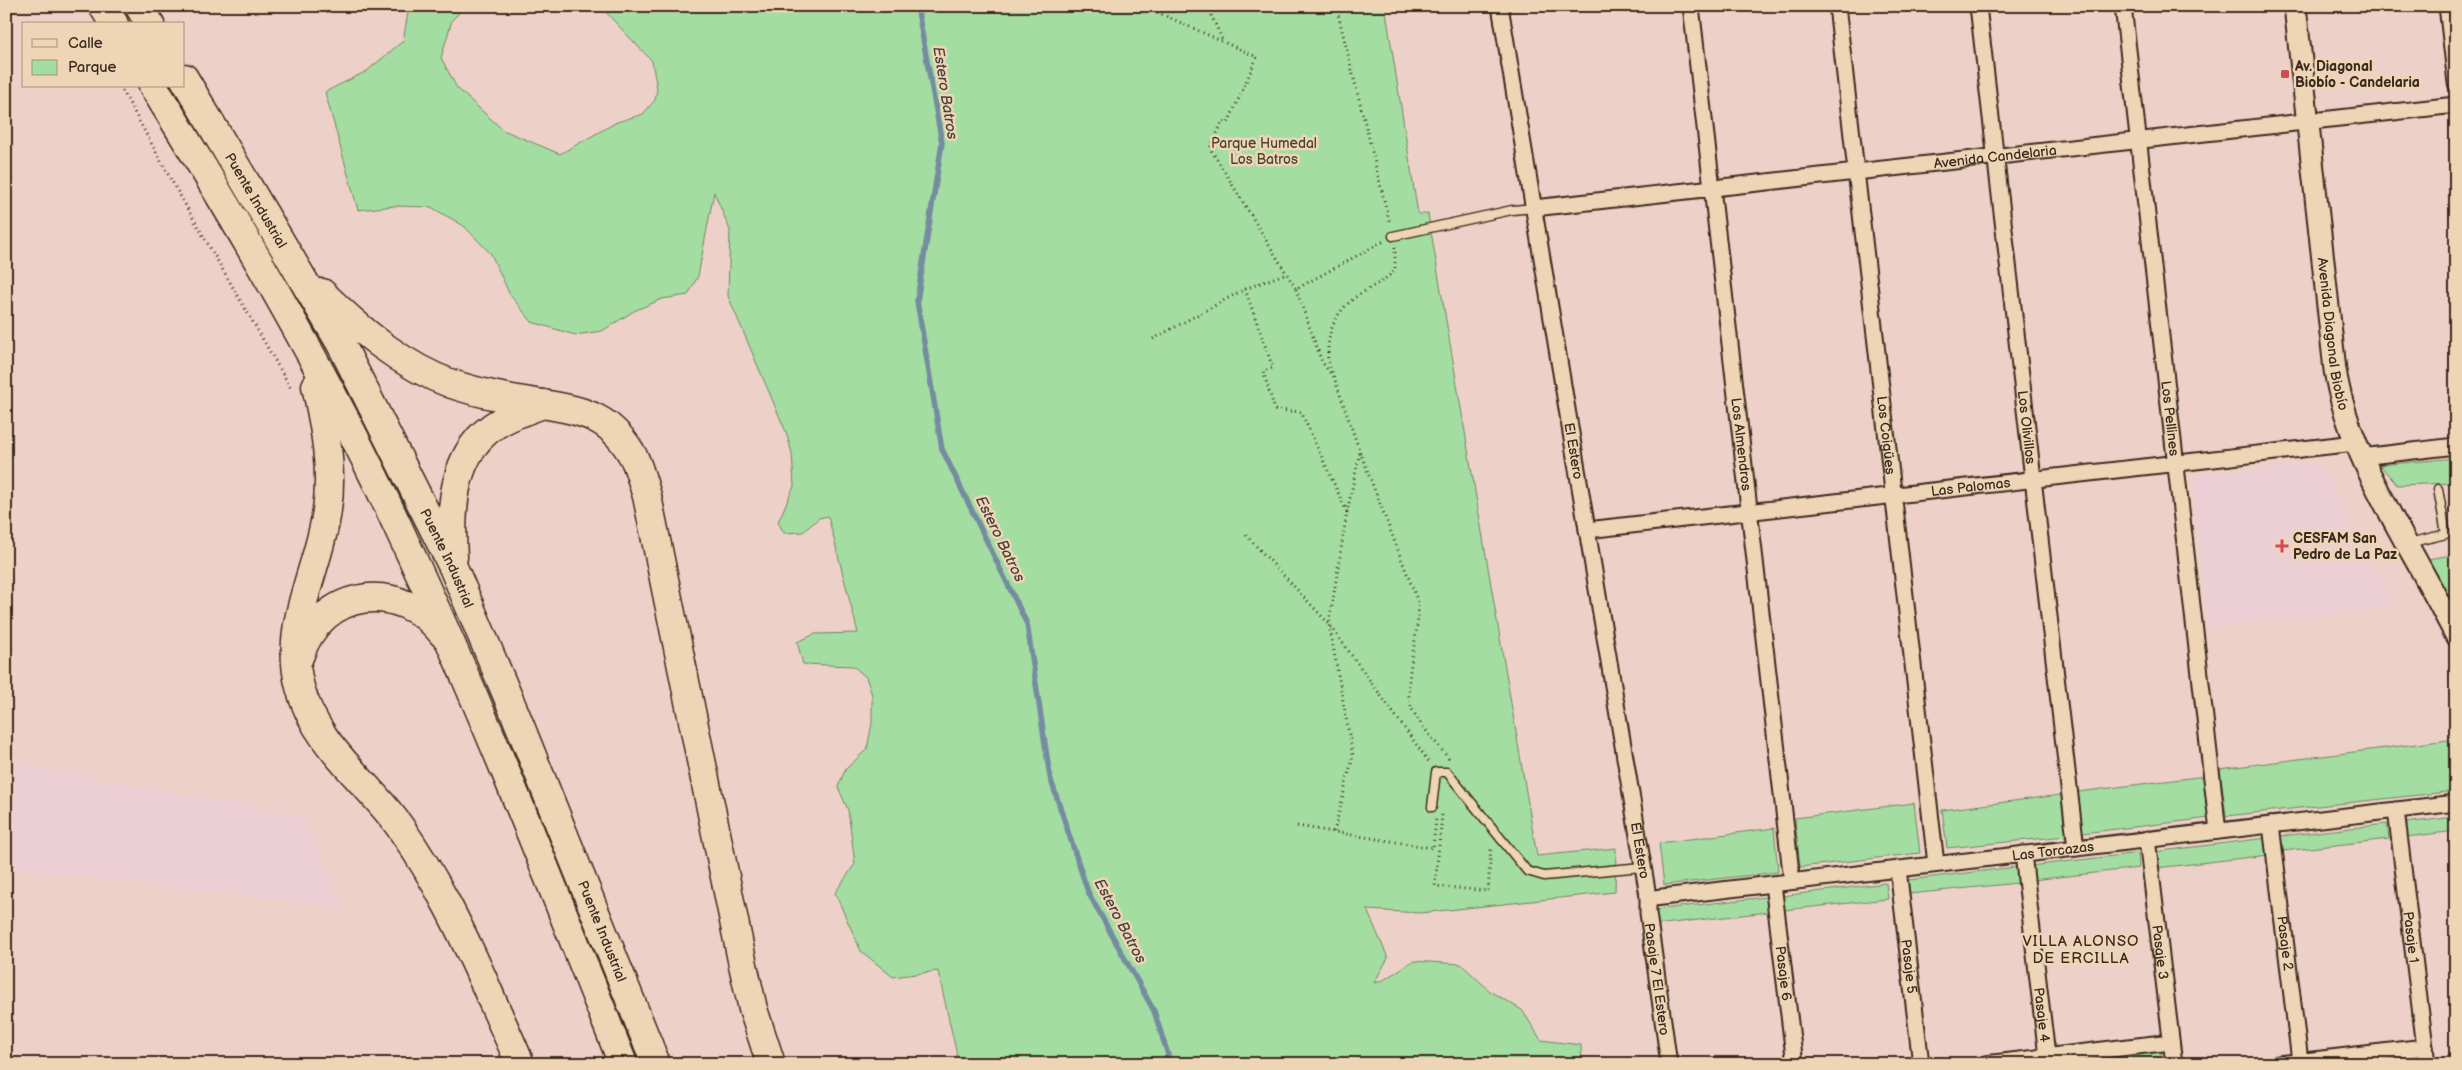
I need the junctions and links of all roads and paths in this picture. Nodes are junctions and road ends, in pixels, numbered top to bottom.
1 (103, 6) edge
2 (139, 6) edge
3 (1207, 6) edge
4 (1336, 6) edge
5 (1500, 6) edge
6 (1691, 6) edge
7 (1837, 6) edge
8 (1978, 6) edge
9 (2123, 6) edge
10 (2295, 6) edge
11 (2447, 6) edge
12 (1148, 8) dead end
13 (113, 22) edge
14 (149, 22) edge
15 (1223, 41) junction
16 (185, 80) edge
17 (2456, 83) edge
18 (154, 88) edge
19 (2456, 105) edge
20 (2308, 122) junction
21 (2139, 140) junction
22 (1996, 156) junction
23 (1857, 172) junction
24 (1712, 188) junction
25 (1534, 208) junction
26 (1393, 236) junction
27 (298, 267) junction
28 (1287, 273) junction
29 (1245, 289) junction
30 (1296, 289) junction
31 (1153, 339) dead end
32 (303, 344) junction
33 (1332, 375) junction
34 (544, 404) junction
35 (2456, 446) edge
36 (2358, 450) junction
37 (1360, 452) junction
38 (2176, 464) junction
39 (2033, 480) junction
40 (2438, 489) dead end
41 (1894, 496) junction
42 (1347, 512) junction
43 (1750, 512) junction
44 (1587, 530) junction
45 (1246, 535) dead end
46 (2407, 544) junction
47 (453, 567) junction
48 (1329, 624) junction
49 (2456, 634) edge
50 (451, 644) junction
51 (296, 668) junction
52 (1453, 764) dead end
53 (1436, 772) junction
54 (2456, 803) edge
55 (1432, 807) dead end
56 (1443, 810) dead end
57 (2396, 810) junction
58 (1442, 819) junction
59 (2271, 825) junction
60 (1297, 826) dead end
61 (2218, 831) junction
62 (1334, 832) junction
63 (2147, 839) junction
64 (1504, 843) junction
65 (2076, 848) junction
66 (2022, 854) junction
67 (1936, 864) junction
68 (1642, 867) junction
69 (1898, 869) junction
70 (1792, 882) junction
71 (1773, 884) junction
72 (1648, 896) junction
73 (2170, 1042) junction
74 (2425, 1047) junction
75 (2048, 1056) junction
76 (2300, 1061) junction
77 (520, 1064) edge
78 (623, 1064) edge
79 (656, 1064) edge
80 (771, 1064) edge
81 (1669, 1064) edge
82 (1795, 1064) edge
83 (1922, 1064) edge
84 (1985, 1064) edge
85 (2174, 1064) edge
86 (2278, 1064) edge
87 (2427, 1064) edge

1 - 13 highway
2 - 14 highway
3 - 15 path
4 - 26 path
5 - 25 street, El Estero
6 - 24 street, Los Almendros
7 - 23 street, Los Coigües
8 - 22 street, Los Olivillos
9 - 21 street, Los Pellines
10 - 20 main road, Avenida Diagonal Biobío
11 - 17 street
12 - 15 path
15 - 28 path
16 - 27 highway, Puente Industrial
18 - 32 highway
19 - 20 street, Avenida Candelaria
20 - 21 street, Avenida Candelaria
20 - 36 main road, Avenida Diagonal Biobío
21 - 22 street, Avenida Candelaria
21 - 38 street, Los Pellines
22 - 23 street, Avenida Candelaria
22 - 39 street, Los Olivillos
23 - 24 street, Avenida Candelaria
23 - 41 street, Los Coigües
24 - 25 street, Avenida Candelaria
24 - 43 street, Los Almendros
25 - 26 lane
25 - 44 street, El Estero
26 - 30 path
26 - 33 path
27 - 34 highway
27 - 47 highway, Puente Industrial
28 - 29 path
28 - 30 path
29 - 31 path
29 - 42 path
30 - 33 path
32 - 50 highway
32 - 51 highway
33 - 37 path
34 - 47 highway
34 - 80 highway
35 - 36 street, Las Palomas
36 - 38 street, Las Palomas
36 - 46 main road, Avenida Diagonal Biobío
37 - 42 path
37 - 52 path
38 - 39 street, Las Palomas
38 - 61 street, Los Pellines
39 - 41 street, Las Palomas
39 - 65 street, Los Olivillos
40 - 46 lane
41 - 43 street, Las Palomas
41 - 67 street, Los Coigües
42 - 48 path
43 - 44 street, Las Palomas
43 - 70 street, Los Almendros
44 - 68 street, El Estero
45 - 48 path
46 - 49 main road, Avenida Diagonal Biobío
47 - 79 highway, Puente Industrial
48 - 53 path
48 - 62 path
50 - 51 highway
50 - 78 highway
51 - 77 highway
53 - 55 lane
53 - 64 lane
54 - 57 street, Las Torcazas
56 - 58 path
57 - 59 street, Las Torcazas
57 - 74 street, Pasaje 1
58 - 62 path
58 - 64 path
59 - 61 street, Las Torcazas
59 - 76 street, Pasaje 2
60 - 62 path
61 - 63 street, Las Torcazas
63 - 65 street, Las Torcazas
63 - 73 street, Pasaje 3
64 - 68 lane
65 - 66 street, Las Torcazas
66 - 67 street, Las Torcazas
66 - 75 street, Pasaje 4
67 - 69 street, Las Torcazas
68 - 72 street, El Estero
69 - 70 street, Las Torcazas
69 - 83 street, Pasaje 5
70 - 71 street, Las Torcazas
71 - 72 street, Las Torcazas
71 - 82 street, Pasaje 6
72 - 81 street, Pasaje 7 El Estero
73 - 75 street
73 - 85 street, Pasaje 3
74 - 76 street
74 - 87 street, Pasaje 1
75 - 84 street
76 - 86 street

